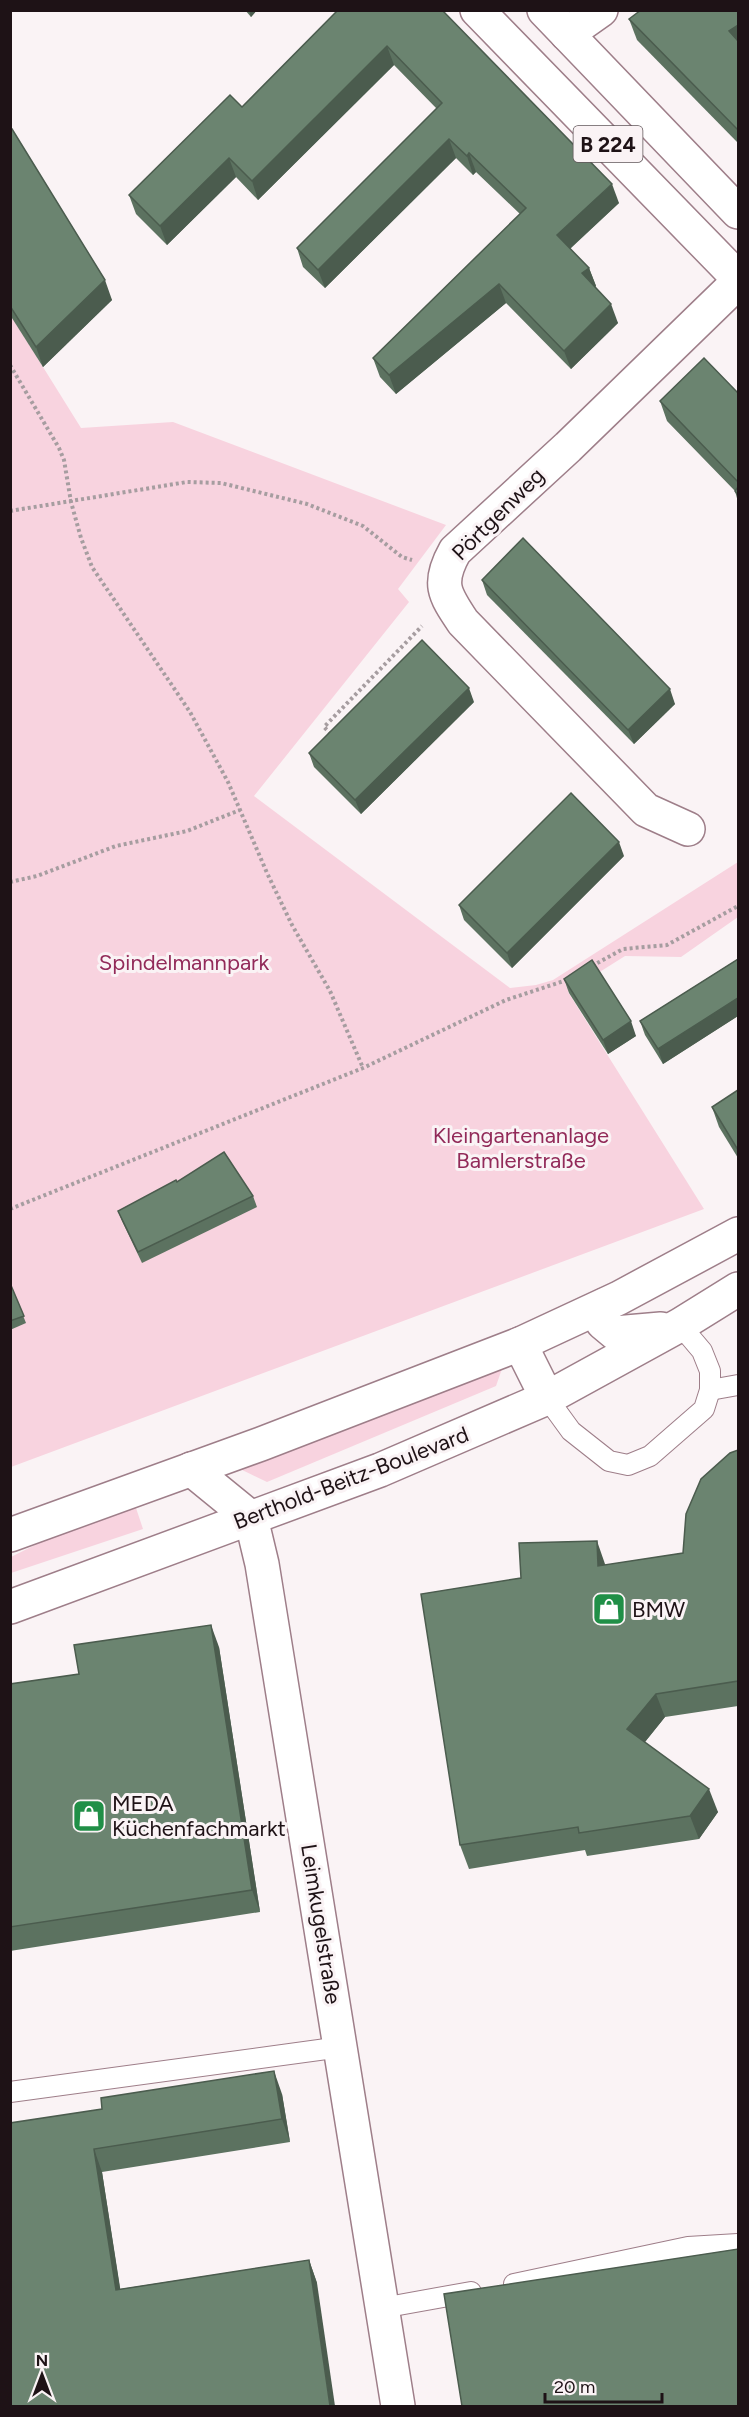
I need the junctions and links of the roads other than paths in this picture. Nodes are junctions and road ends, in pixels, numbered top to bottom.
1 (477, 10) edge
2 (544, 10) edge
3 (601, 10) edge
4 (567, 34) junction
5 (738, 212) edge
6 (738, 280) edge
7 (687, 829) dead end
8 (738, 1234) edge
9 (738, 1289) edge
10 (605, 1305) junction
11 (680, 1325) junction
12 (520, 1344) junction
13 (738, 1385) edge
14 (710, 1390) junction
15 (547, 1398) junction
16 (191, 1469) junction
17 (251, 1518) junction
18 (10, 1534) edge
19 (10, 1607) edge
20 (341, 2047) junction
21 (10, 2092) edge
22 (738, 2244) edge
23 (382, 2308) junction
24 (398, 2406) edge

1 - 6 main road, B 224
2 - 4 main road, B 224
3 - 4 main road
4 - 5 main road, B 224
6 - 7 main road, Pörtgenweg
8 - 10 main road
9 - 11 main road, Berthold-Beitz-Boulevard
10 - 11 main road, Berthold-Beitz-Boulevard
10 - 12 main road
11 - 14 lane
11 - 15 main road, Berthold-Beitz-Boulevard
12 - 15 main road
12 - 16 main road
13 - 14 lane
14 - 15 lane
15 - 17 main road, Berthold-Beitz-Boulevard
16 - 17 main road
16 - 18 main road
17 - 19 main road, Berthold-Beitz-Boulevard
17 - 20 main road, Leimkugelstraße
20 - 21 lane
20 - 23 main road, Leimkugelstraße
22 - 23 lane
23 - 24 main road, Leimkugelstraße

